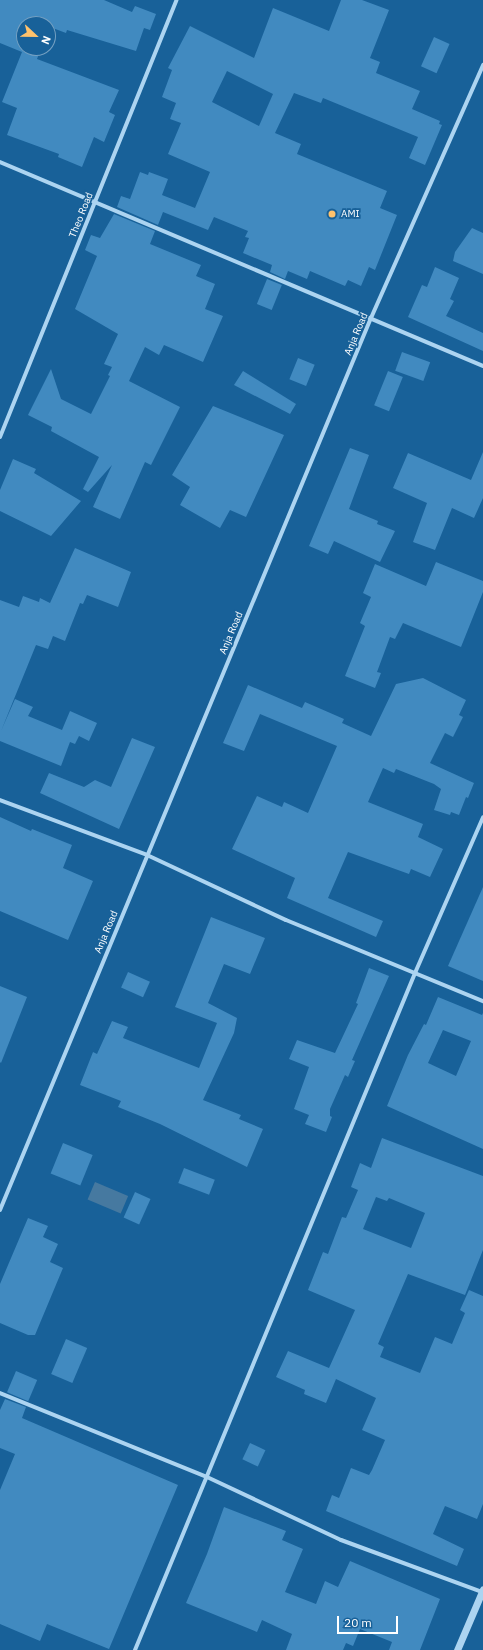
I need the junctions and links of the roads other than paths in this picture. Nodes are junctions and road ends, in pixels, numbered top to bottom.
1 (177, 0) edge
2 (483, 65) edge
3 (0, 162) edge
4 (96, 202) junction
5 (371, 318) junction
6 (483, 366) edge
7 (0, 437) edge
8 (0, 800) edge
9 (483, 817) edge
10 (147, 855) junction
11 (415, 973) junction
12 (483, 1001) edge
13 (0, 1210) edge
14 (0, 1393) edge
15 (207, 1477) junction
16 (482, 1590) edge
17 (135, 1650) edge
18 (457, 1650) edge

1 - 4 street, Theo Road
2 - 5 street, Anja Road
3 - 4 street
4 - 5 street
4 - 7 street, Theo Road
5 - 6 street
5 - 10 street, Anja Road
8 - 10 street
9 - 11 street
10 - 11 street
10 - 13 street, Anja Road
11 - 12 street
11 - 15 street
14 - 15 street
15 - 16 street
15 - 17 street
16 - 18 street

